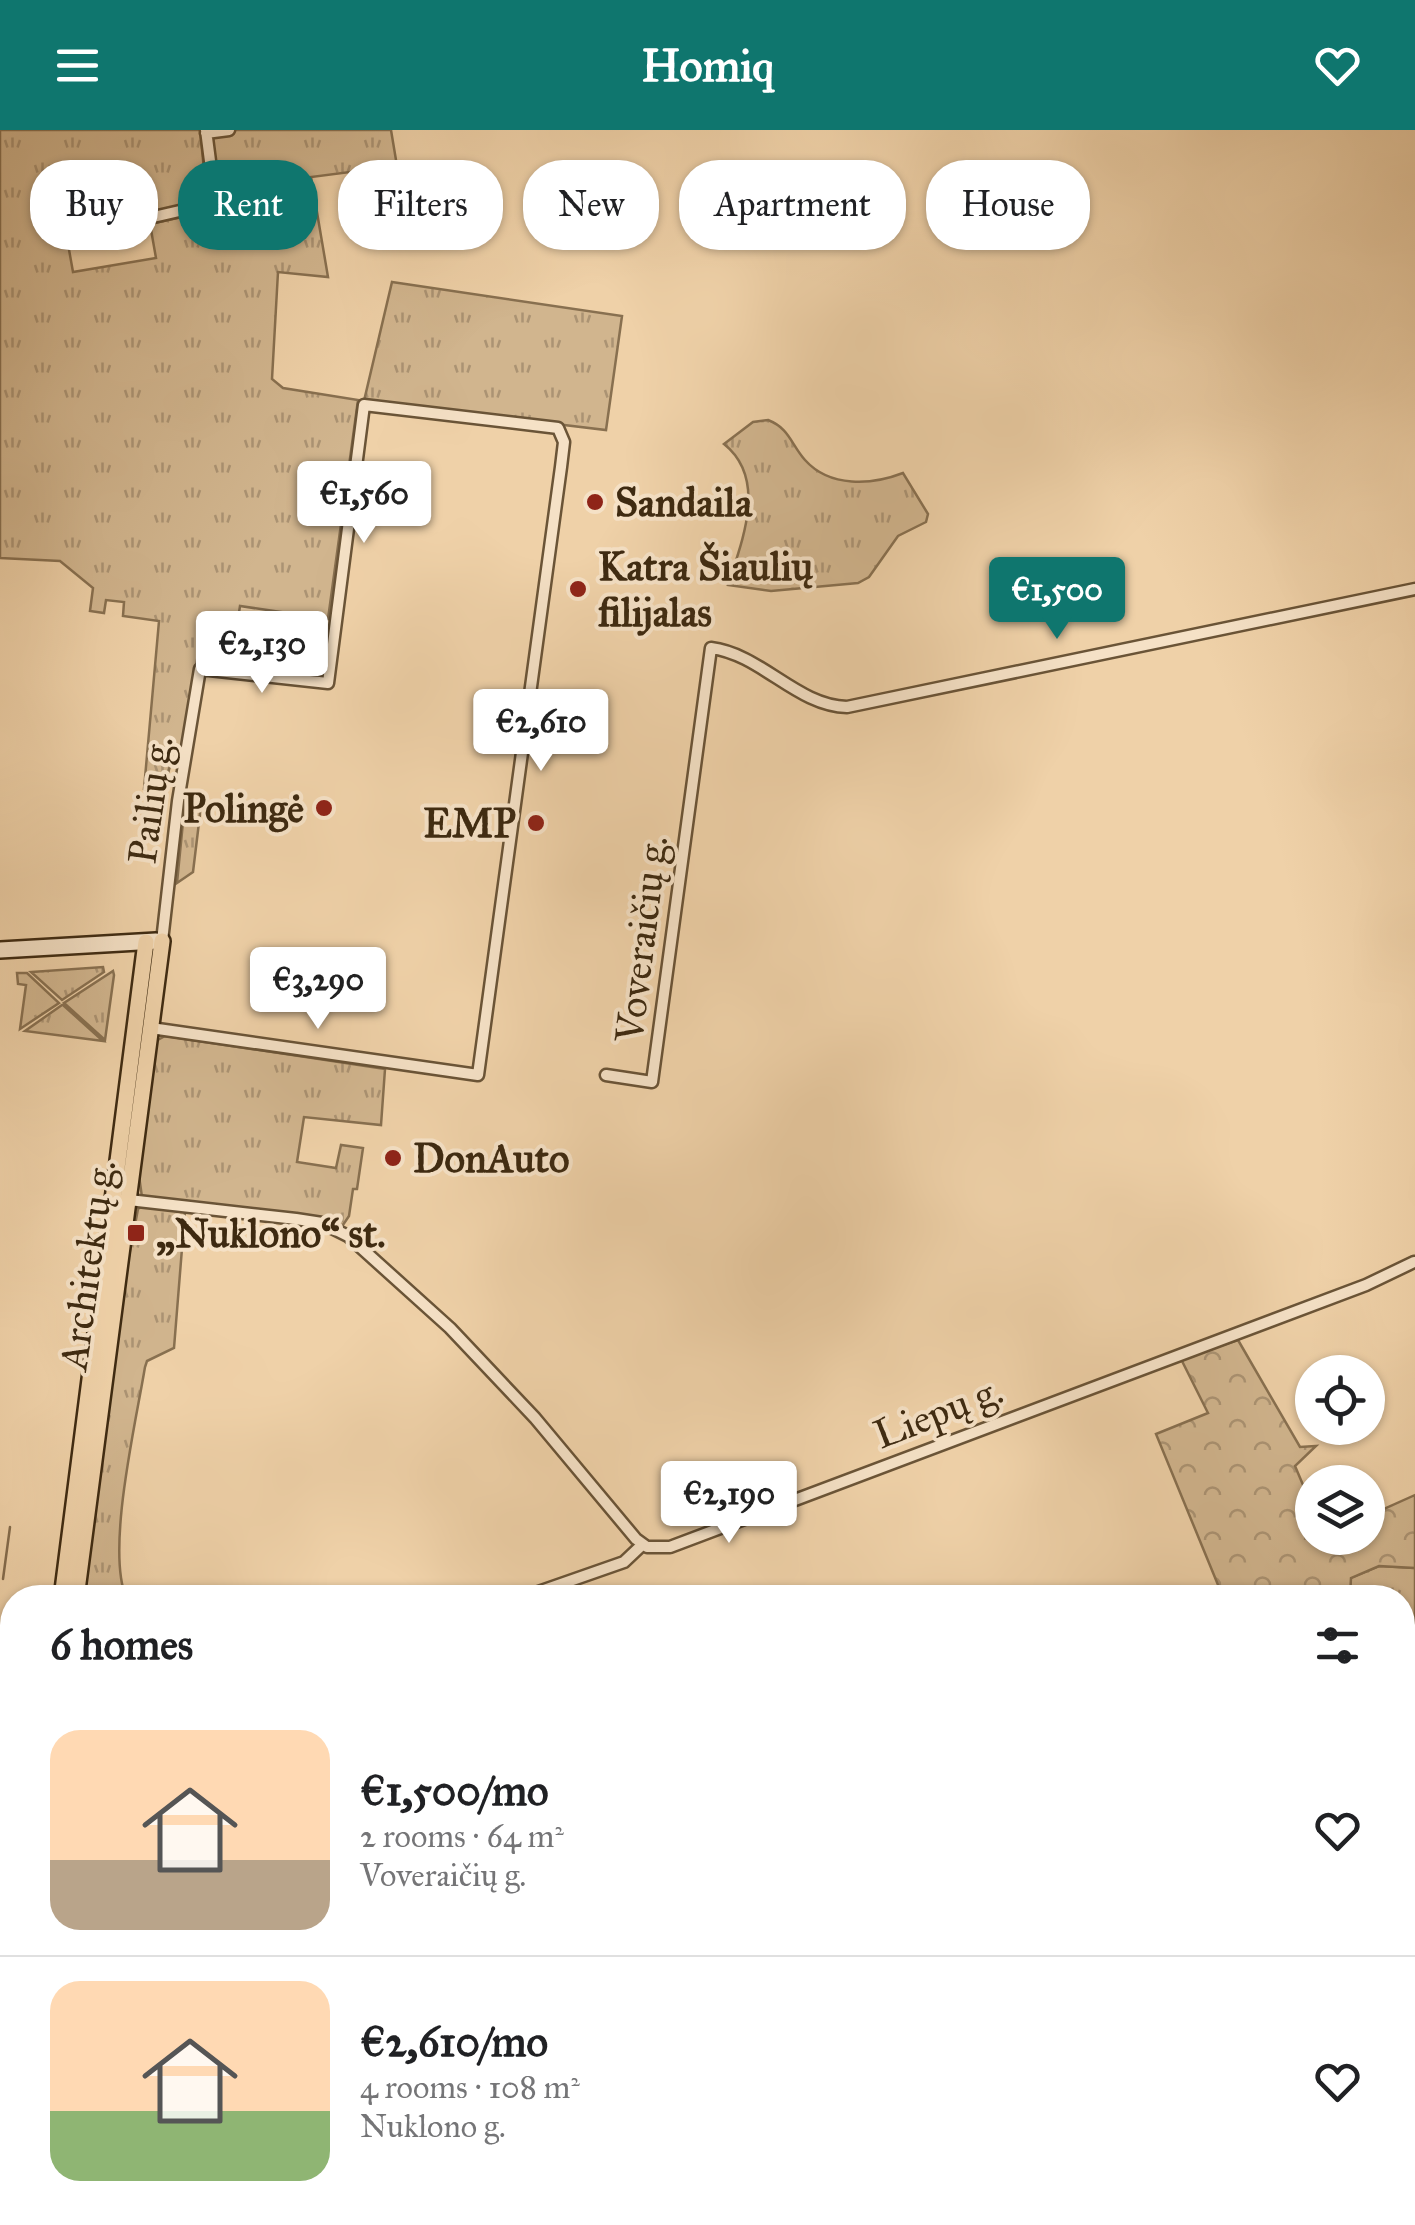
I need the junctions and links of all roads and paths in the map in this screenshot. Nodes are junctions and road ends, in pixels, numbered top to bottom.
1 (229, 130) edge
2 (206, 131) edge
3 (210, 160) edge
4 (1415, 589) edge
5 (154, 941) junction
6 (0, 950) edge
7 (152, 1028) junction
8 (606, 1075) dead end
9 (128, 1200) junction
10 (1414, 1262) edge
11 (102, 1346) junction
12 (642, 1544) junction
13 (64, 1585) edge
14 (77, 1585) edge
15 (566, 1585) edge

1 - 2 street
2 - 3 street
4 - 8 street, Voveraičių g.
5 - 6 main road
5 - 7 main road, Architektų g.
5 - 7 street, Pailių g.
5 - 11 main road, Architektų g.
7 - 9 main road, Architektų g.
9 - 11 main road, Architektų g.
9 - 12 street
10 - 12 street, Liepų g.
11 - 13 main road, Architektų g.
11 - 14 main road, Architektų g.
12 - 15 street

